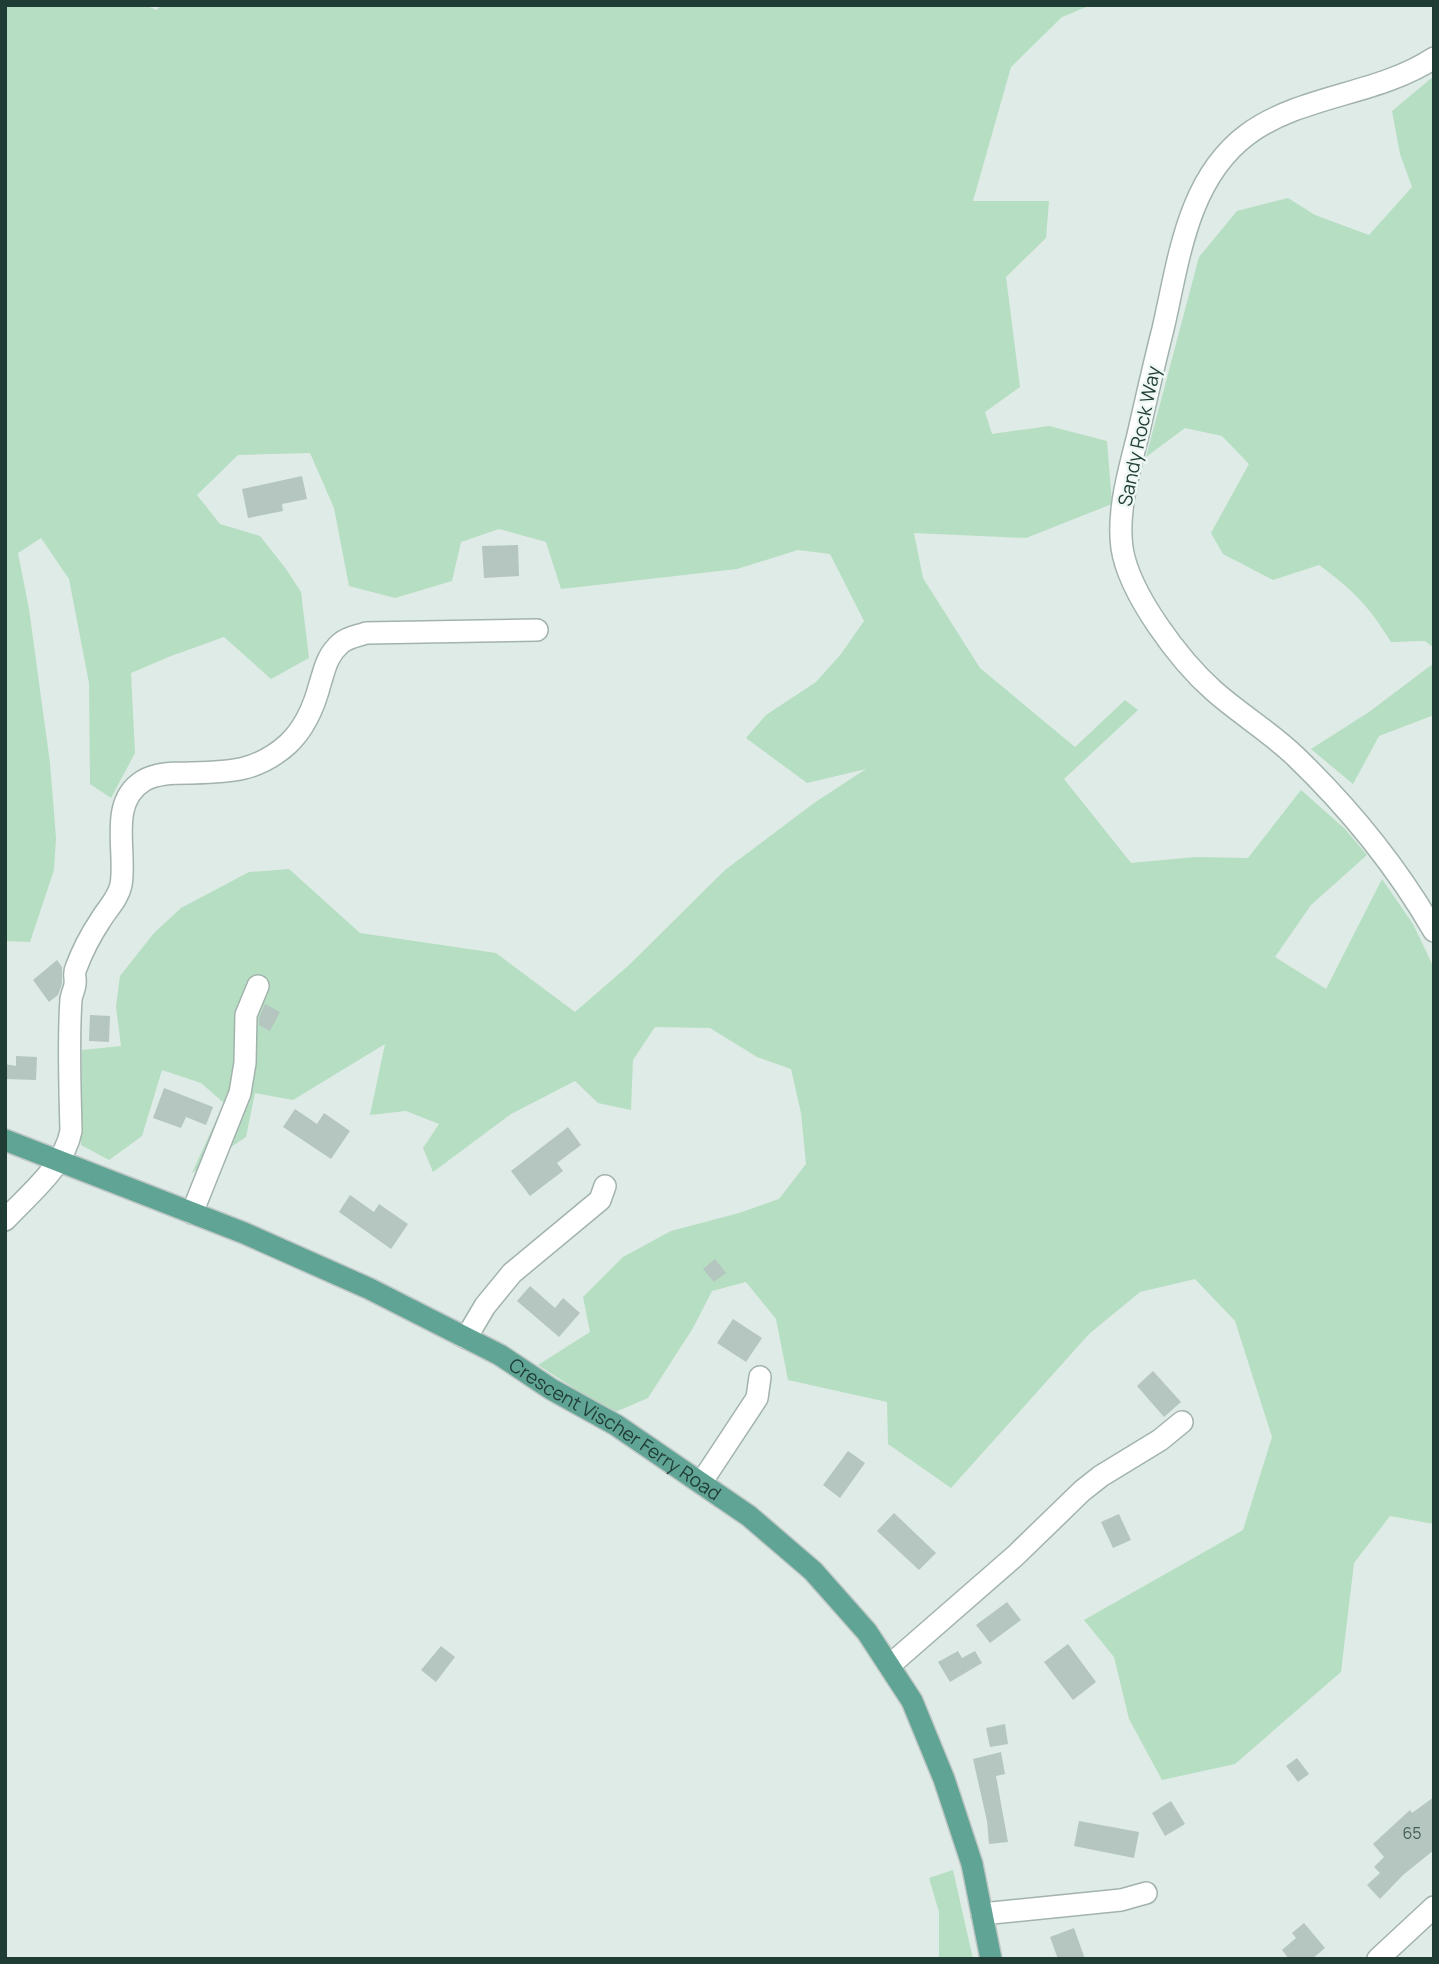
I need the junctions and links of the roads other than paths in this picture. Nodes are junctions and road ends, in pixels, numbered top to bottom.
1 (1434, 58) edge
2 (537, 630) dead end
3 (1434, 931) edge
4 (258, 986) dead end
5 (5, 1140) edge
6 (59, 1162) junction
7 (605, 1186) dead end
8 (192, 1213) junction
9 (5, 1220) edge
10 (466, 1338) junction
11 (761, 1377) dead end
12 (1182, 1422) dead end
13 (701, 1483) junction
14 (890, 1665) junction
15 (1146, 1893) dead end
16 (1434, 1907) edge
17 (982, 1914) junction
18 (991, 1959) edge
19 (1378, 1959) edge

1 - 3 street, Sandy Rock Way
2 - 6 street
4 - 8 street
5 - 6 main road, Crescent Vischer Ferry Road
6 - 8 main road, Crescent Vischer Ferry Road
6 - 9 street
7 - 10 street
8 - 10 main road, Crescent Vischer Ferry Road
10 - 13 main road, Crescent Vischer Ferry Road
11 - 13 street
12 - 14 street
13 - 14 main road, Crescent Vischer Ferry Road
14 - 17 main road, Crescent Vischer Ferry Road
15 - 17 street
16 - 19 street
17 - 18 main road, Crescent Vischer Ferry Road

